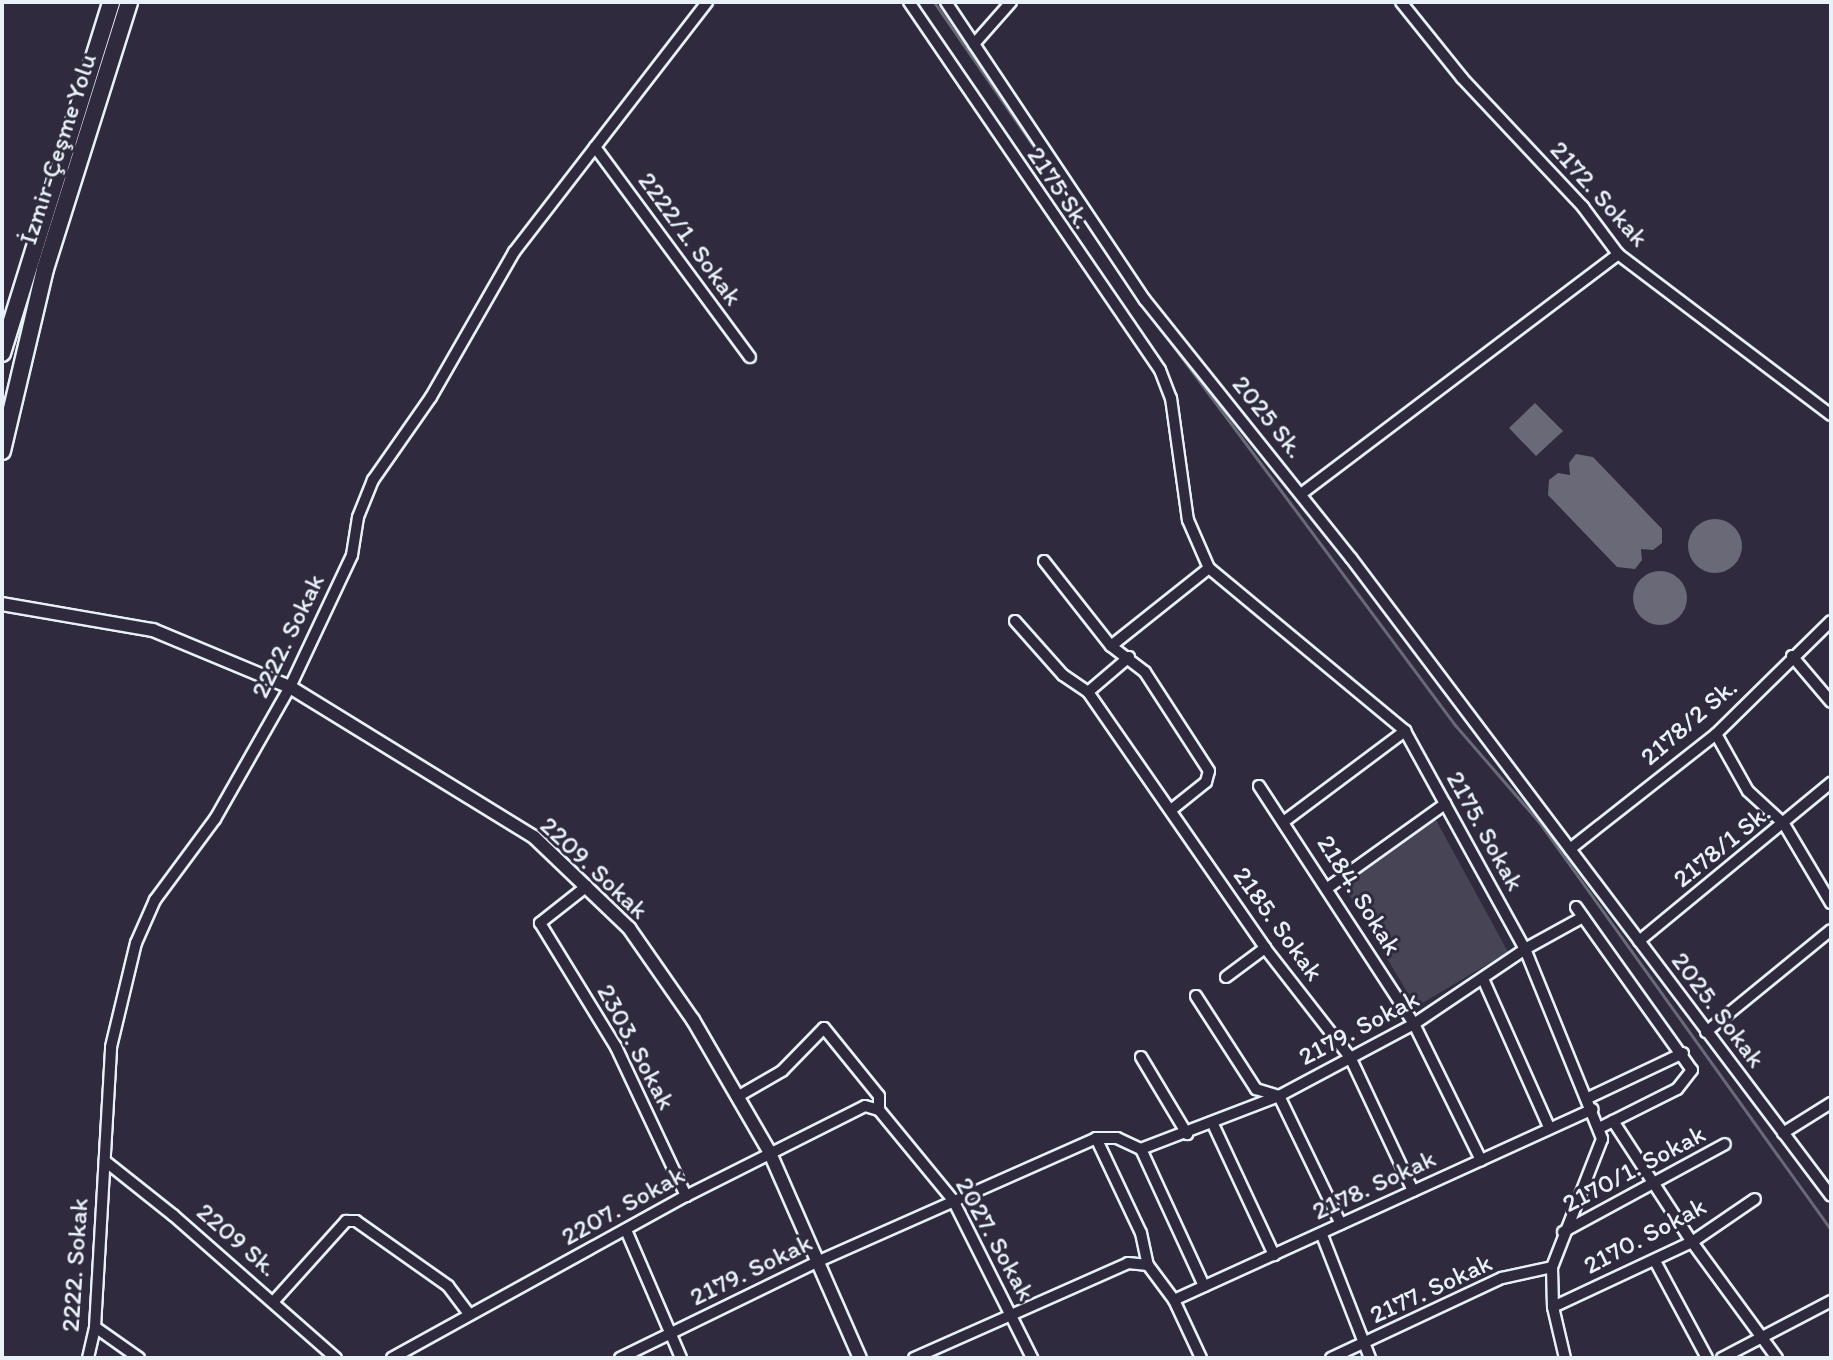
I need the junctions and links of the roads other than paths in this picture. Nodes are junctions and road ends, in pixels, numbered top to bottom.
1 (111, 2) edge
2 (129, 2) edge
3 (707, 2) edge
4 (909, 2) edge
5 (946, 2) edge
6 (1011, 2) edge
7 (1401, 2) edge
8 (974, 44) junction
9 (595, 147) junction
10 (1618, 254) junction
11 (2, 353) edge
12 (750, 357) dead end
13 (1171, 398) joint
14 (1831, 415) edge
15 (2, 451) edge
16 (1301, 494) junction
17 (1044, 561) dead end
18 (1209, 568) junction
19 (2, 604) edge
20 (1015, 621) dead end
21 (1831, 621) edge
22 (1111, 646) junction
23 (1792, 656) junction
24 (1129, 657) junction
25 (290, 687) junction
26 (1088, 692) junction
27 (1831, 702) edge
28 (1405, 731) junction
29 (1716, 734) junction
30 (1831, 783) edge
31 (1259, 786) dead end
32 (1445, 804) junction
33 (1171, 810) junction
34 (1286, 820) junction
35 (1784, 824) junction
36 (1570, 849) junction
37 (587, 886) junction
38 (1329, 887) junction
39 (1831, 903) edge
40 (1576, 907) dead end
41 (1583, 917) junction
42 (1831, 930) edge
43 (1639, 941) junction
44 (1265, 948) junction
45 (1525, 949) junction
46 (1226, 977) dead end
47 (1484, 981) junction
48 (1196, 996) dead end
49 (1414, 1024) junction
50 (1706, 1032) junction
51 (1683, 1053) junction
52 (1141, 1057) dead end
53 (1350, 1057) junction
54 (1279, 1096) junction
55 (737, 1097) junction
56 (1588, 1098) junction
57 (1831, 1103) edge
58 (1593, 1109) junction
59 (879, 1110) junction
60 (1613, 1121) junction
61 (1212, 1122) junction
62 (1549, 1127) junction
63 (1599, 1128) junction
64 (1783, 1133) junction
65 (1187, 1134) junction
66 (1096, 1138) junction
67 (1725, 1144) dead end
68 (1141, 1149) junction
69 (769, 1151) junction
70 (1481, 1160) junction
71 (105, 1161) junction
72 (1652, 1181) junction
73 (1413, 1191) junction
74 (686, 1196) junction
75 (1831, 1196) edge
76 (1755, 1199) dead end
77 (953, 1200) junction
78 (1341, 1224) junction
79 (626, 1230) junction
80 (1563, 1232) junction
81 (1322, 1235) junction
82 (1692, 1242) junction
83 (1274, 1255) junction
84 (819, 1261) junction
85 (1655, 1261) junction
86 (1148, 1265) junction
87 (1552, 1267) junction
88 (1204, 1286) junction
89 (1174, 1300) junction
90 (274, 1301) junction
91 (1831, 1301) edge
92 (1553, 1307) junction
93 (469, 1314) junction
94 (1013, 1315) junction
95 (95, 1327) junction
96 (671, 1335) junction
97 (1766, 1338) junction
98 (1364, 1344) junction
99 (88, 1358) edge
100 (139, 1358) edge
101 (336, 1358) edge
102 (392, 1358) edge
103 (620, 1358) edge
104 (681, 1358) edge
105 (860, 1358) edge
106 (914, 1358) edge
107 (1032, 1358) edge
108 (1201, 1358) edge
109 (1331, 1358) edge
110 (1370, 1358) edge
111 (1565, 1358) edge
112 (1707, 1358) edge
113 (1722, 1358) edge
114 (1777, 1358) edge

1 - 11 highway, İzmir-Çeşme Yolu
2 - 15 highway, İzmir-Çeşme Yolu
3 - 9 street, 2222. Sokak
4 - 13 street, 2175 Sk.
5 - 8 street, 2025 Sk.
6 - 8 street
7 - 10 street, 2172. Sokak
8 - 16 street, 2025 Sk.
9 - 12 street, 2222/1. Sokak
9 - 25 street, 2222. Sokak
10 - 14 street, 2172. Sokak
10 - 16 street
13 - 18 street, 2175. Sokak
16 - 36 street, 2025 Sk.
17 - 22 street
18 - 22 street
18 - 28 street, 2175. Sokak
19 - 25 street, 2209. Sokak
20 - 26 street, 2185. Sokak
21 - 23 street, 2178/2 Sk.
22 - 24 street
23 - 27 street
23 - 29 street, 2178/2 Sk.
24 - 26 street
24 - 33 street
25 - 37 street, 2209. Sokak
25 - 71 street, 2222. Sokak
26 - 33 street, 2185. Sokak
28 - 32 street, 2175. Sokak
28 - 34 street
29 - 35 street
29 - 36 street, 2178/2 Sk.
30 - 35 street, 2178/1 Sk.
31 - 34 street, 2184. Sokak
32 - 38 street
32 - 45 street, 2175. Sokak
33 - 44 street, 2185. Sokak
34 - 38 street, 2184. Sokak
35 - 39 street
35 - 43 street, 2178/1 Sk.
36 - 43 street, 2025. Sokak
37 - 55 street, 2209. Sokak
37 - 74 street, 2303. Sokak
38 - 49 street, 2184. Sokak
40 - 41 street
41 - 45 street, 2179. Sokak
41 - 51 street
42 - 50 street
43 - 50 street, 2025. Sokak
44 - 46 street
44 - 53 street, 2185. Sokak
45 - 47 street, 2179. Sokak
45 - 56 street, 2175. Sokak
47 - 49 street, 2179. Sokak
47 - 62 street
48 - 54 street
49 - 53 street, 2179. Sokak
49 - 70 street, 2184. Sokak
50 - 64 street, 2025. Sokak
51 - 56 street
51 - 60 street
52 - 65 street
53 - 54 street, 2179. Sokak
53 - 73 street, 2185. Sokak
54 - 61 street, 2179. Sokak
54 - 78 street
55 - 59 street, 2027. Sokak
55 - 69 street, 2209. Sokak
56 - 58 street, 2175. Sokak
57 - 64 street
58 - 62 street, 2178. Sokak
58 - 63 street, 2175. Sokak
59 - 69 street, 2207. Sokak
59 - 77 street, 2027. Sokak
60 - 63 street
60 - 72 street
61 - 65 street, 2179. Sokak
61 - 83 street
62 - 70 street, 2178. Sokak
63 - 80 street, 2175. Sokak
64 - 75 street, 2025. Sokak
65 - 68 street, 2179. Sokak
66 - 68 street
66 - 77 street, 2179. Sokak
66 - 86 street
67 - 72 street, 2170/1. Sokak
68 - 88 street
69 - 74 street, 2207. Sokak
69 - 84 street, 2209. Sokak
70 - 73 street, 2178. Sokak
71 - 90 street, 2209 Sk.
71 - 95 street, 2222. Sokak
72 - 80 street, 2170/1. Sokak
72 - 82 street
73 - 78 street, 2178. Sokak
74 - 79 street, 2207. Sokak
76 - 82 street, 2170. Sokak
77 - 84 street, 2179. Sokak
77 - 94 street, 2027. Sokak
78 - 81 street, 2178. Sokak
79 - 93 street, 2207. Sokak
79 - 96 street
80 - 87 street, 2175. Sokak
81 - 83 street, 2178. Sokak
81 - 98 street
82 - 85 street, 2170. Sokak
82 - 97 street
83 - 88 street, 2178. Sokak
84 - 96 street, 2179. Sokak
84 - 105 street, 2209. Sokak
85 - 92 street, 2170. Sokak
85 - 112 street
86 - 89 street
86 - 94 street
87 - 92 street, 2175. Sokak
87 - 98 street, 2177. Sokak
88 - 89 street, 2178. Sokak
89 - 108 street
90 - 93 street
90 - 101 street, 2209 Sk.
91 - 97 street
92 - 111 street, 2175. Sokak
93 - 102 street, 2207. Sokak
94 - 106 street
94 - 107 street, 2027. Sokak
95 - 99 street, 2222. Sokak
95 - 100 street
96 - 103 street, 2179. Sokak
96 - 104 street
97 - 113 street
97 - 114 street
98 - 109 street, 2177. Sokak
98 - 110 street

